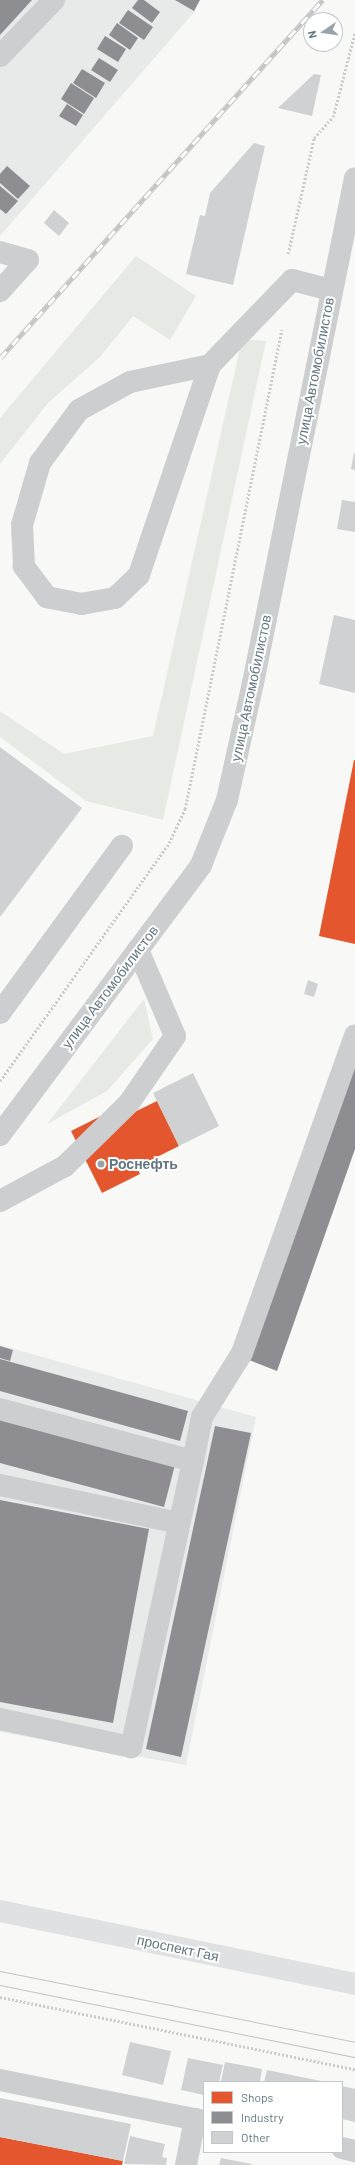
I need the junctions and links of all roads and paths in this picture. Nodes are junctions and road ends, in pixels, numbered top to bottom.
1 (54, 0) edge
2 (355, 32) edge
3 (0, 56) edge
4 (355, 178) edge
5 (0, 252) edge
6 (292, 280) junction
7 (331, 290) junction
8 (0, 291) edge
9 (283, 327) dead end
10 (210, 365) junction
11 (122, 846) dead end
12 (138, 950) junction
13 (0, 1013) edge
14 (355, 1036) edge
15 (0, 1081) edge
16 (0, 1135) edge
17 (0, 1201) edge
18 (0, 1409) edge
19 (193, 1461) junction
20 (0, 1485) edge
21 (179, 1523) junction
22 (0, 1720) edge
23 (0, 1911) edge
24 (355, 1984) edge
25 (0, 1997) edge
26 (355, 2069) edge
27 (0, 2080) edge
28 (200, 2120) edge
29 (343, 2148) edge
30 (355, 2151) edge
31 (186, 2165) edge

1 - 3 street
2 - 6 path
4 - 7 street, улица Автомобилистов
5 - 8 street
6 - 7 street
6 - 10 street
7 - 12 street, улица Автомобилистов
9 - 15 path
10 - 10 street
11 - 13 street
12 - 16 street, улица Автомобилистов
12 - 17 street
14 - 19 street
18 - 19 street
19 - 21 street
20 - 21 street
21 - 22 street
23 - 24 main road, проспект Гая
25 - 26 path
27 - 28 street
28 - 31 street
29 - 30 street

